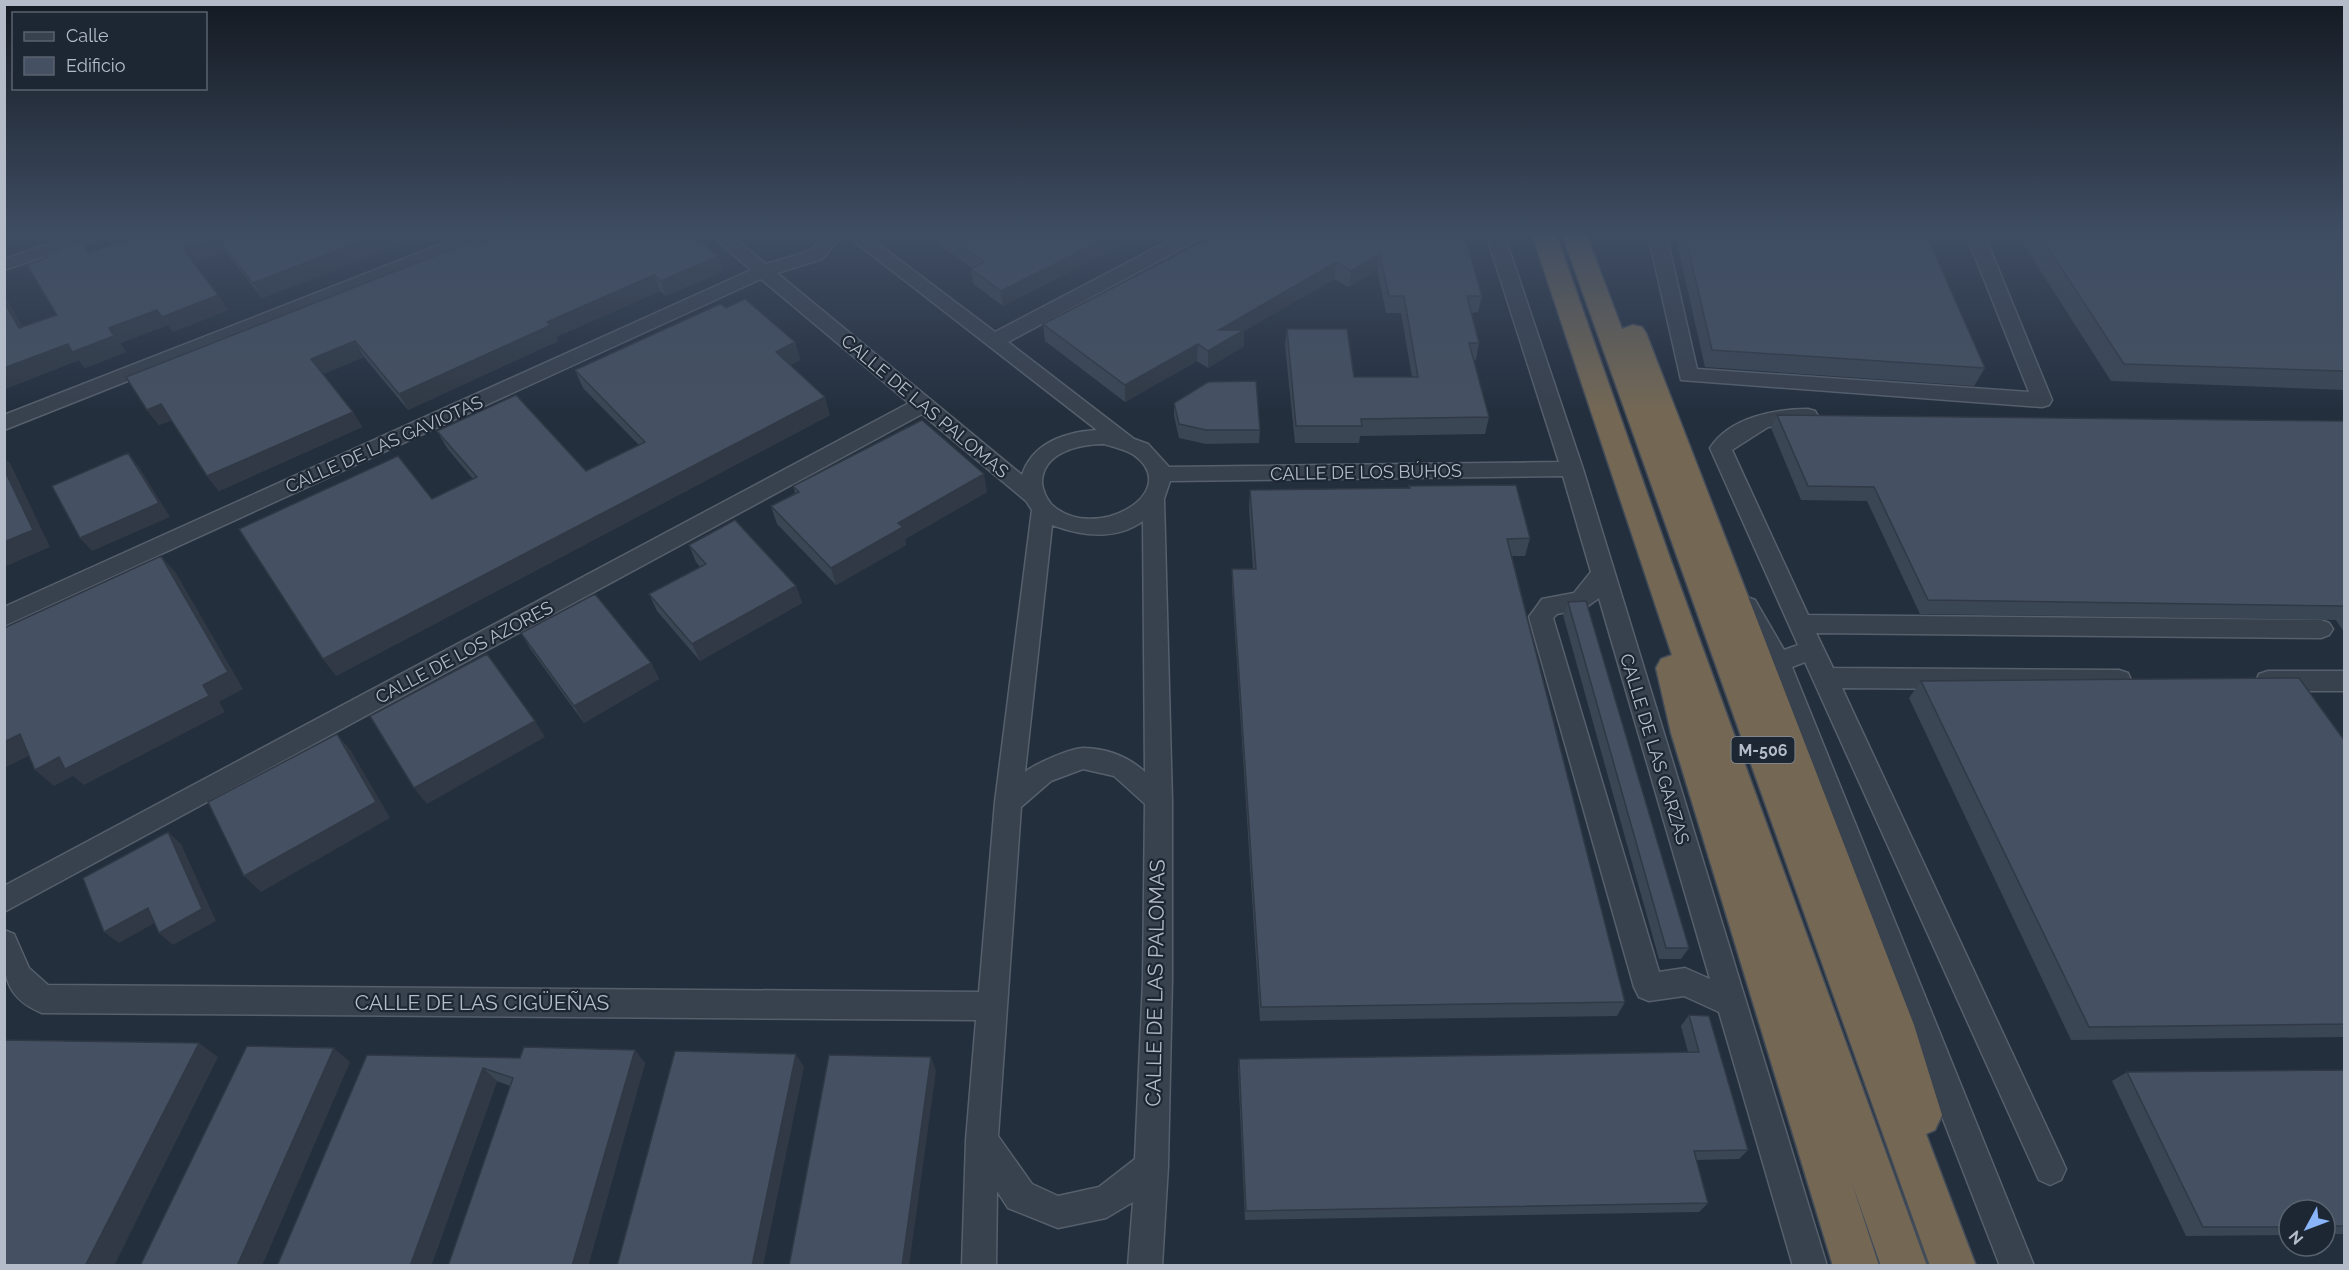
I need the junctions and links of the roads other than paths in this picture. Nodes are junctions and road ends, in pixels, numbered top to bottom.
1 (332, 293) edge
2 (714, 293) edge
3 (790, 293) edge
4 (932, 293) edge
5 (1084, 293) edge
6 (1516, 293) edge
7 (1565, 293) edge
8 (1596, 293) edge
9 (1617, 293) edge
10 (1669, 293) edge
11 (1999, 293) edge
12 (994, 341) junction
13 (924, 405) junction
14 (1823, 416) edge
15 (2013, 419) edge
16 (2048, 419) edge
17 (1668, 422) junction
18 (4, 423) edge
19 (1126, 441) junction
20 (1572, 469) junction
21 (1160, 474) junction
22 (1154, 501) junction
23 (1038, 503) junction
24 (1654, 558) junction
25 (1602, 573) junction
26 (4, 616) edge
27 (1800, 624) junction
28 (2320, 629) dead end
29 (1812, 650) junction
30 (1778, 662) junction
31 (1825, 678) junction
32 (2144, 680) edge
33 (2250, 680) edge
34 (2344, 681) edge
35 (1159, 801) junction
36 (1008, 802) junction
37 (4, 900) edge
38 (4, 944) edge
39 (1731, 1003) junction
40 (991, 1006) junction
41 (982, 1140) junction
42 (1152, 1166) junction
43 (2050, 1169) dead end
44 (1842, 1262) edge
45 (979, 1266) edge
46 (1145, 1266) edge
47 (1904, 1266) edge
48 (1953, 1266) edge
49 (1965, 1266) edge
50 (2017, 1266) edge

1 - 18 street
2 - 26 street, CALLE DE LAS GAVIOTAS
3 - 13 street, CALLE DE LAS PALOMAS
4 - 12 street
5 - 12 street
6 - 20 street, CALLE DE LAS GARZAS
7 - 24 highway, M-506
8 - 48 highway, M-506
9 - 17 highway
10 - 11 street
12 - 19 street
13 - 23 street, CALLE DE LAS PALOMAS
13 - 37 street, CALLE DE LOS AZORES
14 - 27 street
15 - 16 street
17 - 30 street
17 - 49 highway
19 - 21 street
19 - 23 street
20 - 21 street, CALLE DE LOS BÚHOS
20 - 25 street, CALLE DE LAS GARZAS
21 - 22 street
22 - 23 street
22 - 35 street, CALLE DE LAS PALOMAS
23 - 36 street
24 - 44 highway
24 - 47 highway, M-506
25 - 39 street, CALLE DE LAS GARZAS
25 - 39 street
27 - 28 street
27 - 29 street
29 - 30 street
29 - 31 street
30 - 50 street
31 - 32 street
31 - 43 street
33 - 34 street
35 - 36 street
35 - 42 street, CALLE DE LAS PALOMAS
36 - 40 street
38 - 40 street, CALLE DE LAS CIGÜEÑAS
39 - 44 street, CALLE DE LAS GARZAS
40 - 41 street
41 - 42 street
41 - 45 street
42 - 46 street, CALLE DE LAS PALOMAS

